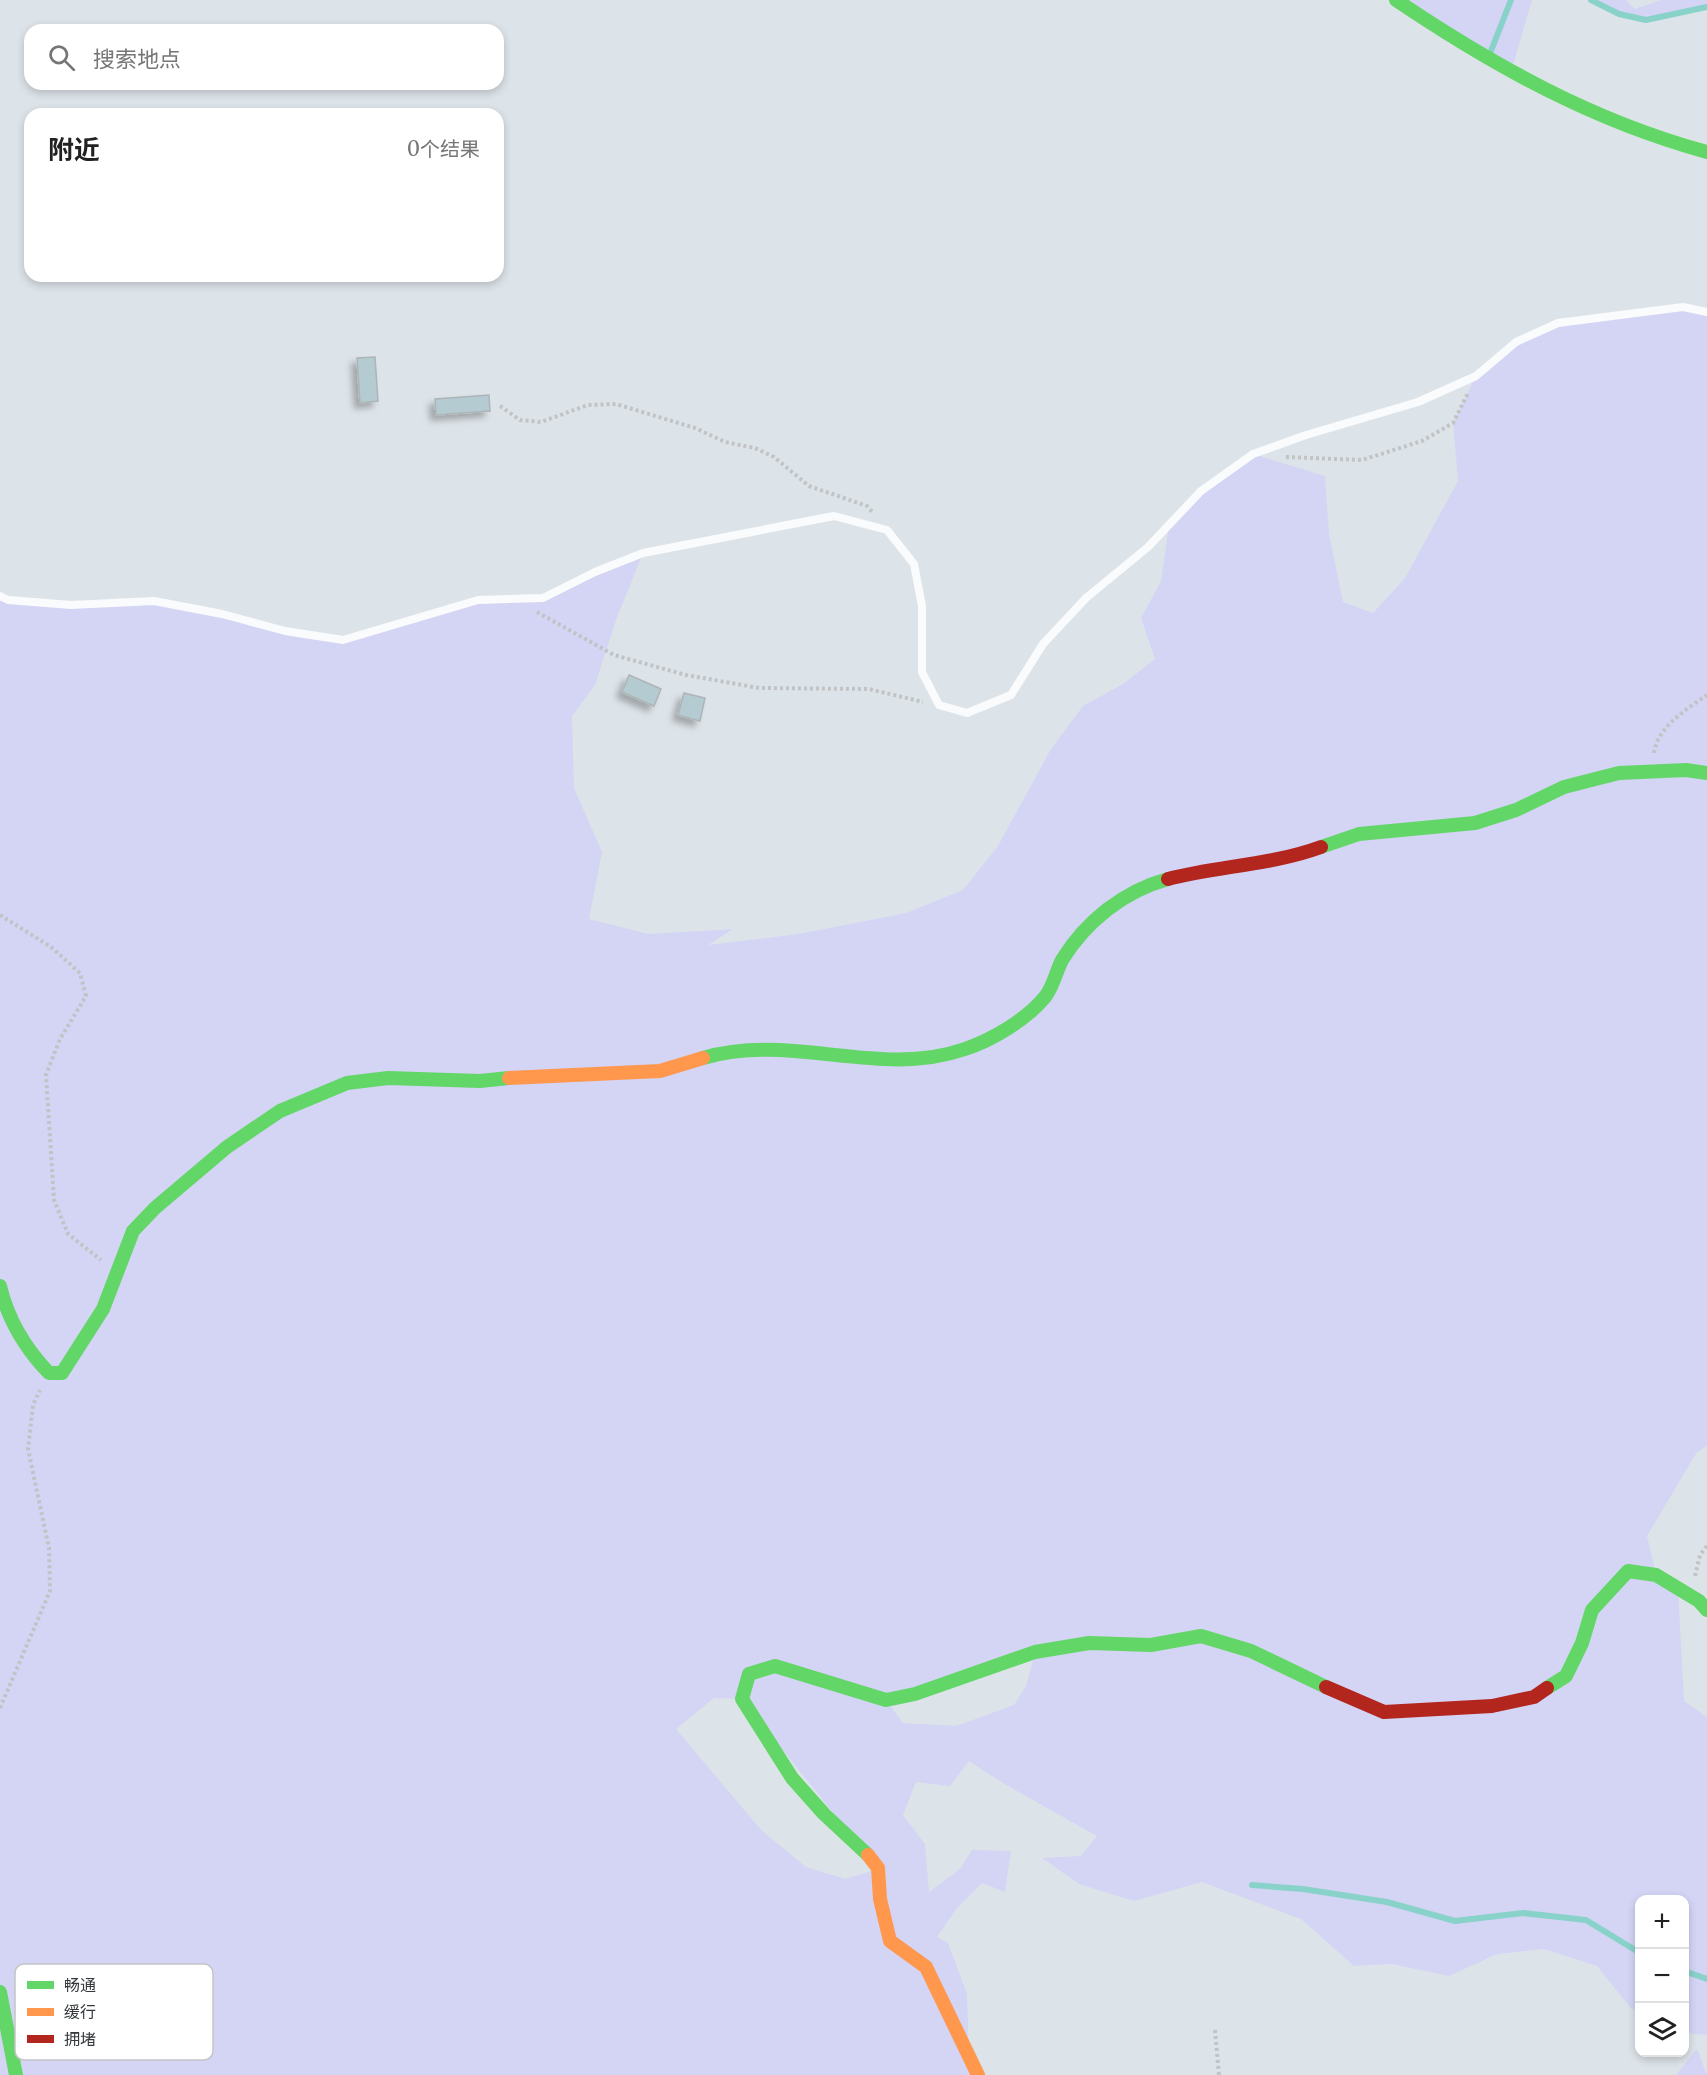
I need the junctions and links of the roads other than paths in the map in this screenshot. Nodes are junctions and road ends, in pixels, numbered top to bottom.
1 (1396, 0) edge
2 (1707, 152) edge
3 (1707, 312) edge
4 (0, 596) edge
5 (1707, 773) edge
6 (0, 1286) edge
7 (1707, 1610) edge
8 (0, 1992) edge
9 (16, 2075) edge
10 (978, 2075) edge

1 - 2 street
3 - 4 lane
5 - 6 street
7 - 10 street
8 - 9 street

